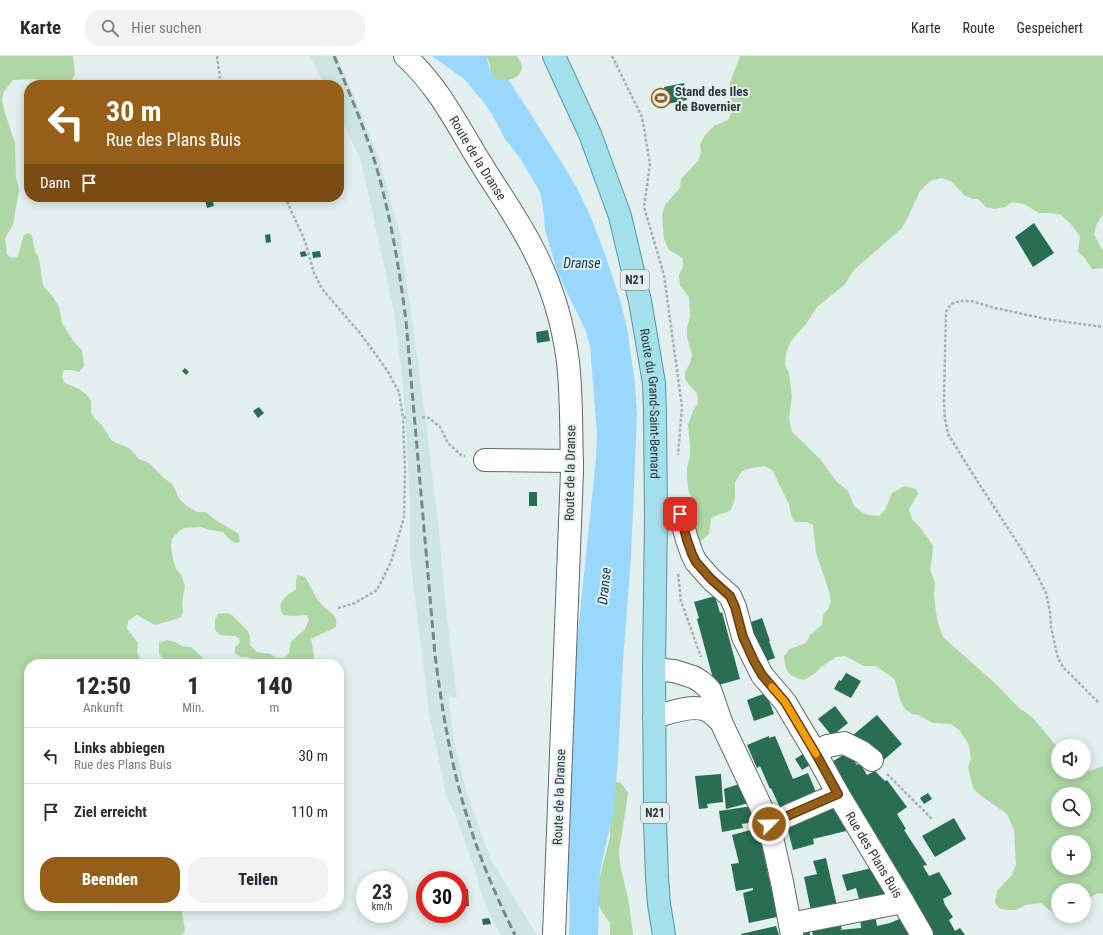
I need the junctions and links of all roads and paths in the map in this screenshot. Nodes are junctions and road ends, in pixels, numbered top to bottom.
1 (217, 56) edge
2 (405, 56) edge
3 (554, 56) edge
4 (220, 80) edge
5 (287, 202) edge
6 (1103, 327) edge
7 (422, 417) dead end
8 (403, 418) junction
9 (408, 418) dead end
10 (485, 460) joint
11 (572, 461) junction
12 (674, 510) dead end
13 (338, 608) dead end
14 (654, 669) junction
15 (1098, 702) dead end
16 (654, 717) junction
17 (721, 722) junction
18 (816, 754) junction
19 (872, 760) joint
20 (838, 794) junction
21 (933, 820) dead end
22 (769, 824) junction
23 (903, 902) junction
24 (791, 929) edge
25 (554, 935) edge
26 (664, 935) edge
27 (922, 935) edge

1 - 4 path
2 - 11 street, Route de la Dranse
3 - 14 main road, Route du Grand-Saint-Bernard / N21
5 - 8 path
6 - 15 path
7 - 10 path
8 - 9 path
8 - 13 path
10 - 11 street
11 - 25 street, Route de la Dranse
12 - 18 street, Rue des Plans Buis
14 - 16 main road, Route du Grand-Saint-Bernard / N21
14 - 17 street
16 - 17 street
16 - 26 main road, Route du Grand-Saint-Bernard / N21
17 - 22 street
18 - 19 street
18 - 20 street, Rue des Plans Buis
19 - 21 path
20 - 22 street
20 - 23 street, Rue des Plans Buis
22 - 24 street
23 - 24 street
23 - 27 street, Rue des Plans Buis

